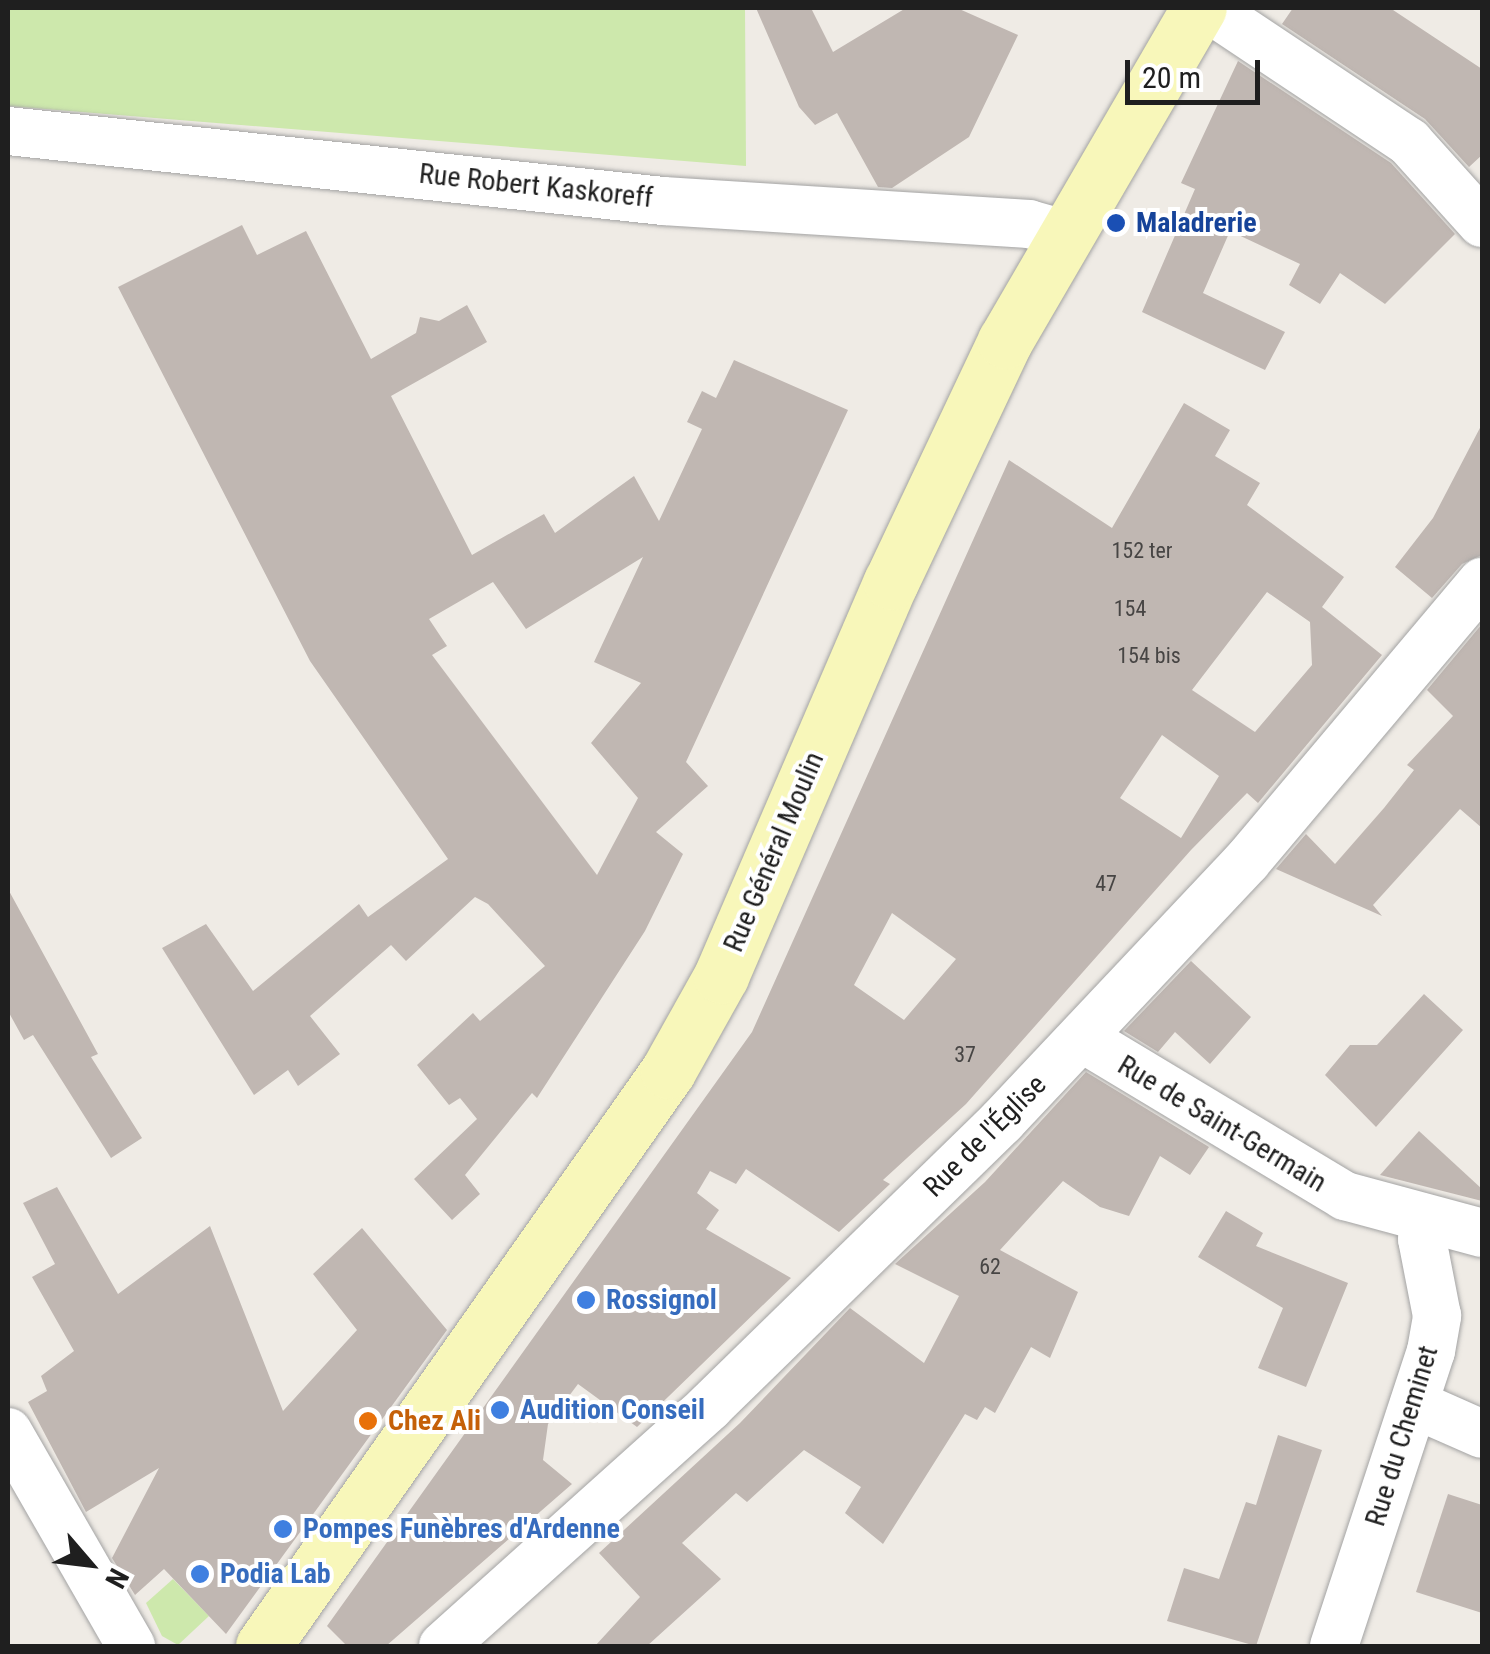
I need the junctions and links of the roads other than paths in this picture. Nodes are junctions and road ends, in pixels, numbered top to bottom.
1 (1199, 8) edge
2 (1208, 8) edge
3 (8, 132) edge
4 (1482, 223) edge
5 (1064, 234) junction
6 (1482, 582) edge
7 (1082, 1038) junction
8 (1426, 1221) junction
9 (1482, 1233) edge
10 (1414, 1404) junction
11 (8, 1432) edge
12 (1482, 1434) edge
13 (131, 1646) edge
14 (263, 1646) edge
15 (443, 1646) edge
16 (1334, 1646) edge

1 - 5 main road, Rue Général Moulin
2 - 4 street
3 - 5 street, Rue Robert Kaskoreff
5 - 14 main road, Rue Général Moulin
6 - 7 street, Rue de l'Église
7 - 8 street, Rue de Saint-Germain
7 - 15 street, Rue de l'Église
8 - 9 street, Rue de Saint-Germain
8 - 10 street, Rue du Cheminet
10 - 12 street
10 - 16 street, Rue du Cheminet
11 - 13 street

